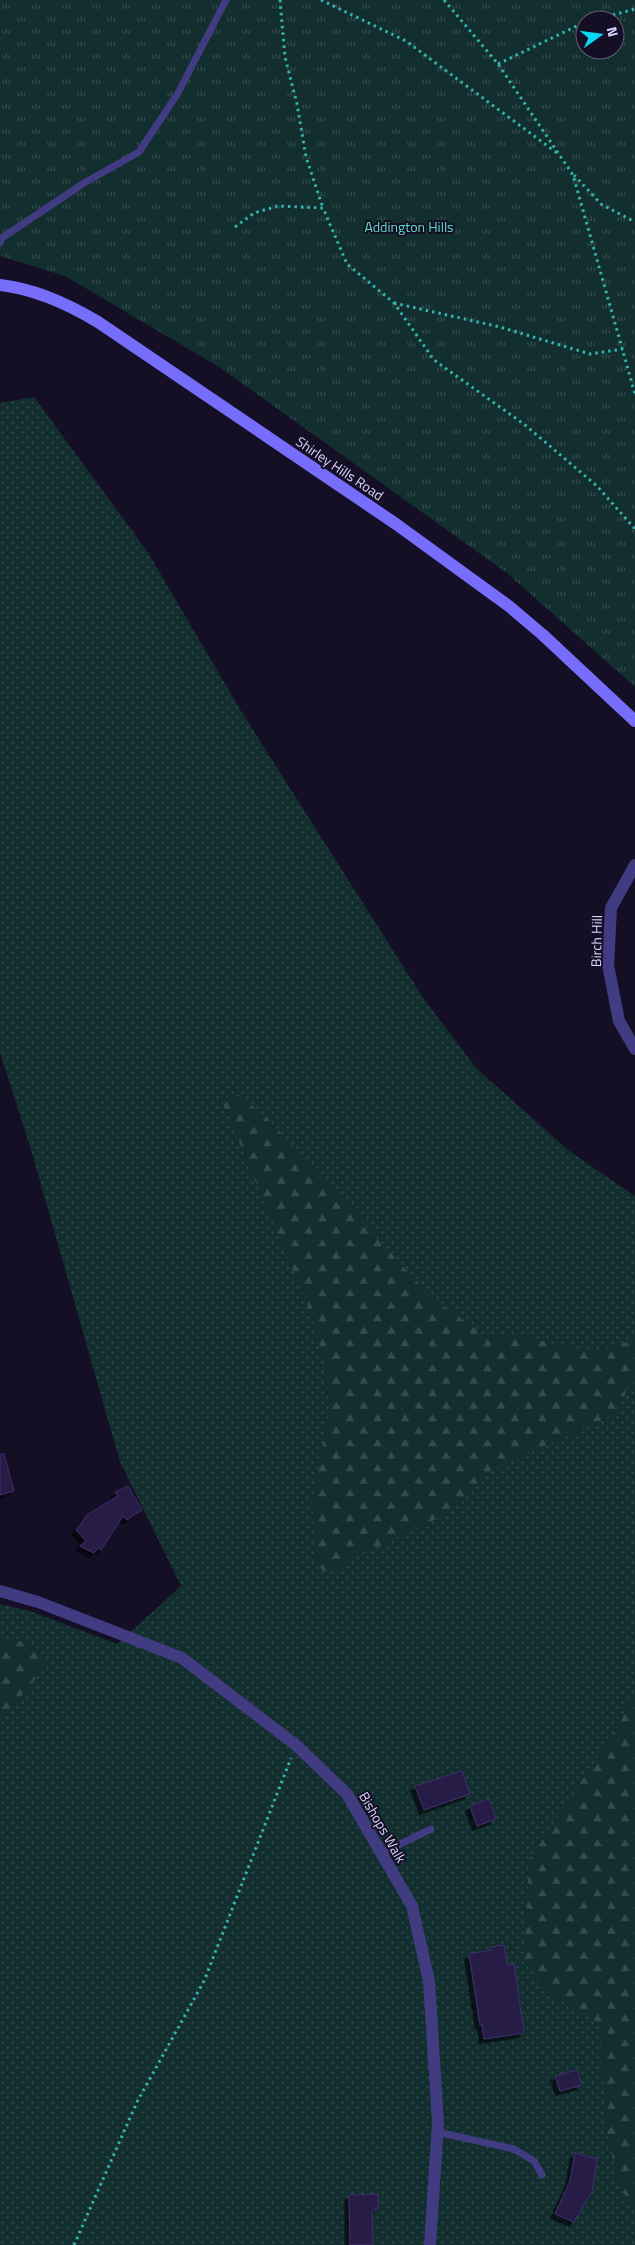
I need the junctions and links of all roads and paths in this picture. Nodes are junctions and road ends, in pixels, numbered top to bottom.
1 (226, 0) edge
2 (280, 0) edge
3 (321, 0) edge
4 (444, 0) edge
5 (575, 27) edge
6 (498, 64) junction
7 (559, 155) junction
8 (574, 175) junction
9 (324, 208) junction
10 (635, 222) edge
11 (235, 227) dead end
12 (0, 243) edge
13 (0, 284) edge
14 (394, 303) junction
15 (624, 349) junction
16 (635, 394) edge
17 (635, 529) edge
18 (635, 721) edge
19 (635, 864) edge
20 (635, 1049) edge
21 (0, 1591) edge
22 (296, 1745) junction
23 (431, 1829) dead end
24 (382, 1853) junction
25 (437, 2132) junction
26 (542, 2175) dead end
27 (74, 2245) edge
28 (430, 2245) edge

1 - 12 lane
2 - 9 path
3 - 7 path
4 - 6 path
5 - 6 path
6 - 7 path
7 - 8 path
8 - 10 path
8 - 15 path
9 - 11 path
9 - 14 path
13 - 18 street, Shirley Hills Road
14 - 15 path
14 - 17 path
15 - 16 path
19 - 20 street, Birch Hill
21 - 22 street, Bishops Walk
22 - 24 street, Bishops Walk
22 - 27 path
23 - 24 lane
24 - 25 street, Bishops Walk
25 - 26 lane
25 - 28 street, Bishops Walk

